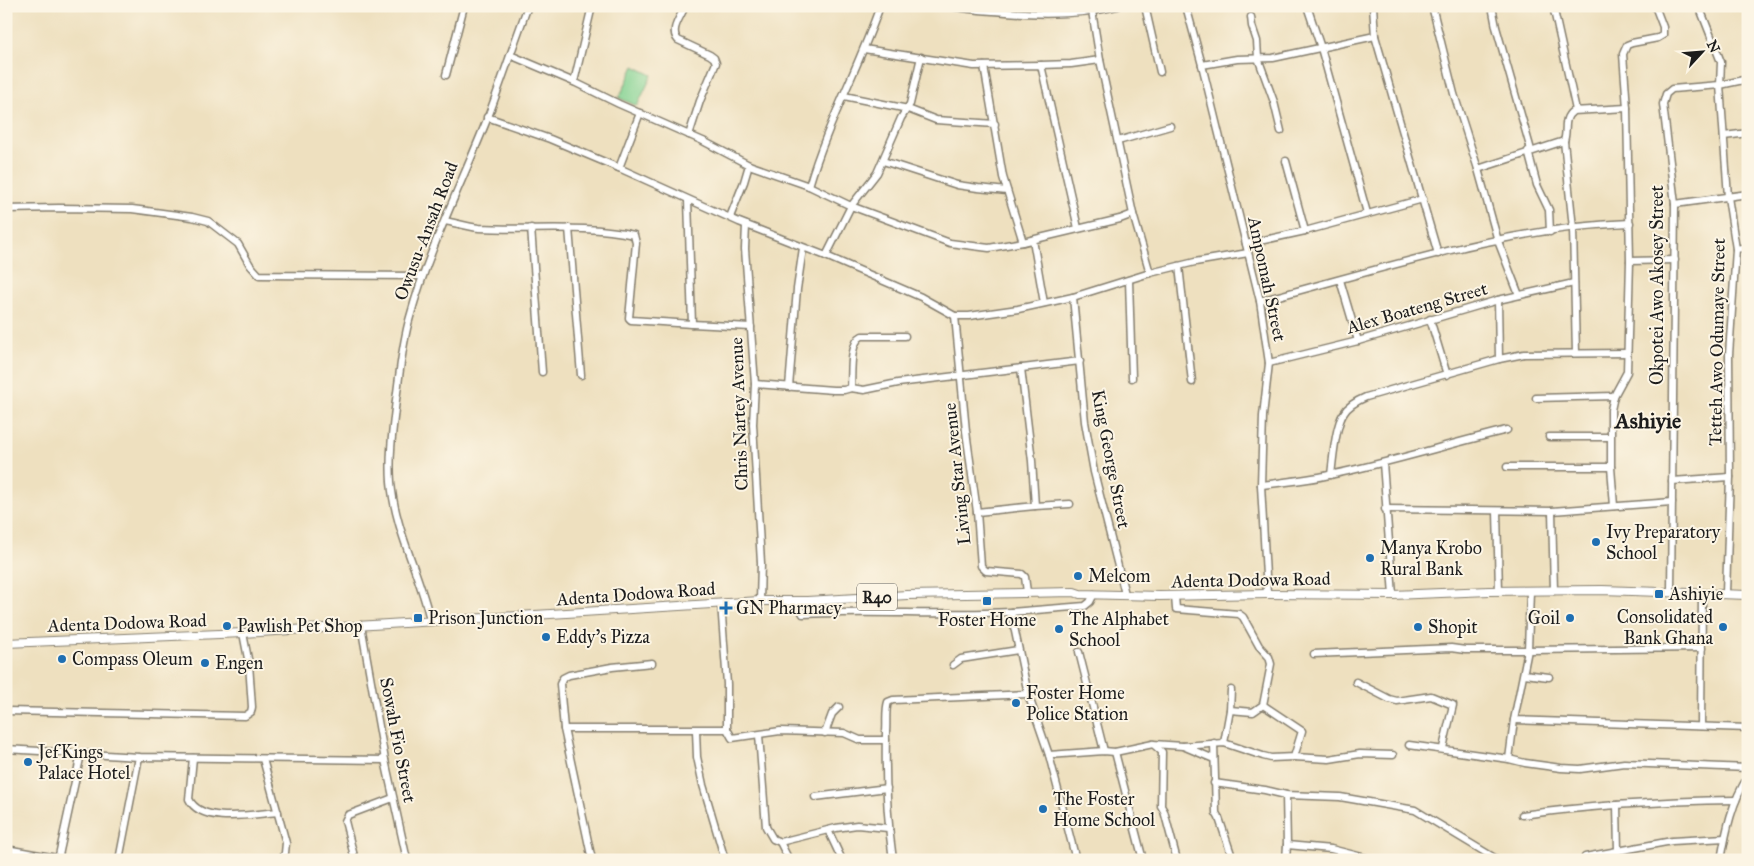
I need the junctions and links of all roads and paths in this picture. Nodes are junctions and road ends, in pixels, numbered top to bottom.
1 (464, 6) edge
2 (528, 6) edge
3 (592, 6) edge
4 (685, 6) edge
5 (880, 6) edge
6 (952, 6) edge
7 (1046, 6) edge
8 (1118, 6) edge
9 (1145, 6) edge
10 (1186, 6) edge
11 (1307, 6) edge
12 (1373, 6) edge
13 (1432, 6) edge
14 (1492, 6) edge
15 (1553, 6) edge
16 (1654, 6) edge
17 (1699, 6) edge
18 (1092, 12) junction
19 (1048, 14) junction
20 (1251, 17) dead end
21 (1375, 36) junction
22 (1321, 48) junction
23 (864, 49) junction
24 (510, 55) junction
25 (921, 57) junction
26 (1258, 58) junction
27 (1100, 60) junction
28 (1041, 65) junction
29 (1202, 65) junction
30 (984, 66) junction
31 (1160, 72) dead end
32 (446, 76) dead end
33 (1748, 79) edge
34 (574, 82) junction
35 (1720, 85) junction
36 (844, 96) junction
37 (1627, 108) junction
38 (908, 109) junction
39 (1576, 110) junction
40 (640, 113) junction
41 (487, 117) junction
42 (995, 124) junction
43 (1170, 126) dead end
44 (1281, 132) dead end
45 (1748, 133) edge
46 (689, 135) junction
47 (1724, 136) junction
48 (1118, 141) junction
49 (1564, 141) junction
50 (1529, 151) junction
51 (883, 161) junction
52 (1286, 161) dead end
53 (749, 165) junction
54 (618, 168) junction
55 (1478, 169) junction
56 (809, 186) junction
57 (1007, 191) junction
58 (1748, 194) edge
59 (1728, 197) junction
60 (1423, 199) junction
61 (688, 200) junction
62 (1675, 204) junction
63 (851, 206) junction
64 (6, 209) edge
65 (1367, 213) junction
66 (1133, 214) junction
67 (730, 217) junction
68 (445, 221) junction
69 (1630, 223) junction
70 (746, 225) junction
71 (531, 228) junction
72 (568, 228) junction
73 (1078, 228) junction
74 (1573, 228) junction
75 (1304, 231) junction
76 (1550, 232) junction
77 (1033, 240) junction
78 (1498, 241) junction
79 (1023, 242) junction
80 (1246, 244) junction
81 (1748, 247) edge
82 (803, 248) junction
83 (1736, 249) junction
84 (1248, 253) junction
85 (1438, 254) junction
86 (826, 256) junction
87 (1674, 260) junction
88 (1630, 261) junction
89 (1179, 266) junction
90 (1150, 273) junction
91 (422, 276) junction
92 (1129, 280) junction
93 (1340, 280) junction
94 (1574, 283) junction
95 (1519, 295) junction
96 (1073, 297) junction
97 (1498, 300) junction
98 (1260, 301) junction
99 (1044, 303) junction
100 (955, 316) junction
101 (1430, 319) junction
102 (692, 324) junction
103 (751, 327) junction
104 (905, 336) dead end
105 (1358, 341) junction
106 (1627, 352) junction
107 (1576, 353) junction
108 (1499, 358) junction
109 (1080, 361) junction
110 (1268, 363) junction
111 (1021, 368) junction
112 (542, 372) dead end
113 (581, 375) dead end
114 (1447, 375) junction
115 (962, 376) junction
116 (1132, 378) dead end
117 (1192, 382) dead end
118 (755, 384) junction
119 (789, 387) junction
120 (852, 388) junction
121 (1614, 396) junction
122 (1536, 398) dead end
123 (1507, 430) dead end
124 (1549, 437) dead end
125 (1610, 437) junction
126 (1382, 463) junction
127 (1507, 467) dead end
128 (1611, 467) junction
129 (1331, 475) junction
130 (1730, 477) junction
131 (1672, 481) junction
132 (1261, 485) junction
133 (1672, 502) junction
134 (1070, 504) dead end
135 (1035, 506) junction
136 (1614, 506) junction
137 (1385, 509) junction
138 (1497, 511) junction
139 (1552, 511) junction
140 (977, 512) junction
141 (1499, 590) junction
142 (1530, 591) junction
143 (1554, 591) junction
144 (1027, 592) junction
145 (1671, 592) junction
146 (1702, 593) junction
147 (1726, 593) junction
148 (1094, 594) junction
149 (1125, 594) junction
150 (1267, 594) junction
151 (1393, 595) junction
152 (1748, 595) edge
153 (1175, 596) junction
154 (760, 601) junction
155 (796, 601) junction
156 (721, 603) junction
157 (1011, 612) junction
158 (430, 620) junction
159 (361, 625) junction
160 (243, 633) junction
161 (6, 643) edge
162 (1702, 648) junction
163 (1018, 650) junction
164 (1528, 650) junction
165 (1079, 652) dead end
166 (1314, 654) dead end
167 (652, 663) dead end
168 (953, 665) dead end
169 (1524, 674) junction
170 (1549, 677) dead end
171 (1356, 682) dead end
172 (1230, 690) dead end
173 (1028, 694) junction
174 (1263, 705) junction
175 (839, 707) dead end
176 (1230, 710) junction
177 (6, 711) edge
178 (1514, 720) junction
179 (1701, 726) junction
180 (1748, 728) edge
181 (564, 729) junction
182 (727, 729) junction
183 (696, 730) junction
184 (825, 733) junction
185 (759, 735) junction
186 (886, 740) junction
187 (1214, 743) junction
188 (1224, 743) junction
189 (1153, 744) junction
190 (1409, 745) dead end
191 (1183, 746) junction
192 (1443, 748) junction
193 (6, 749) edge
194 (1104, 751) junction
195 (1115, 752) junction
196 (81, 754) junction
197 (1049, 755) junction
198 (1393, 755) dead end
199 (139, 757) junction
200 (1294, 757) junction
201 (194, 758) junction
202 (263, 759) junction
203 (1214, 759) junction
204 (1509, 759) junction
205 (385, 760) junction
206 (1748, 768) edge
207 (1748, 777) edge
208 (1214, 784) junction
209 (887, 788) junction
210 (1286, 795) junction
211 (815, 797) dead end
212 (393, 798) junction
213 (1736, 800) junction
214 (1617, 805) junction
215 (278, 812) junction
216 (1522, 815) dead end
217 (888, 828) junction
218 (828, 830) junction
219 (1725, 838) junction
220 (780, 842) junction
221 (1288, 845) junction
222 (6, 850) edge
223 (1618, 851) junction
224 (1585, 857) dead end
225 (1363, 858) edge
226 (58, 859) edge
227 (68, 860) edge
228 (119, 860) edge
229 (282, 860) edge
230 (355, 860) edge
231 (407, 860) edge
232 (592, 860) edge
233 (725, 860) edge
234 (789, 860) edge
235 (842, 860) edge
236 (893, 860) edge
237 (1076, 860) edge
238 (1143, 860) edge
239 (1177, 860) edge
240 (1233, 860) edge
241 (1286, 860) edge
242 (1374, 860) edge
243 (1498, 860) edge
244 (1721, 860) edge

1 - 32 street
2 - 24 street, Owusu-Ansah Road
3 - 34 street
4 - 46 street
5 - 23 street
6 - 19 street
7 - 19 street
8 - 18 street
9 - 31 street
10 - 29 street, Ampomah Street
11 - 22 street
12 - 21 street
13 - 55 street
14 - 50 street
15 - 39 street
16 - 37 street
17 - 35 street, Tetteh Awo Odumaye Street
18 - 19 street
18 - 27 street
20 - 26 street
21 - 22 street
21 - 60 street
22 - 26 street
22 - 65 street
23 - 25 street
23 - 36 street
24 - 34 street
24 - 41 street, Owusu-Ansah Road
25 - 30 street
25 - 38 street
26 - 29 street
26 - 44 street
27 - 28 street
27 - 48 street
28 - 30 street
28 - 73 street
29 - 80 street, Ampomah Street
30 - 42 street
33 - 35 street, Okpotei Awo Akosey Street
34 - 40 street
35 - 47 street, Tetteh Awo Odumaye Street
35 - 62 street, Okpotei Awo Akosey Street
36 - 38 street
36 - 56 street
37 - 39 street
37 - 69 street
38 - 42 street
38 - 51 street
39 - 49 street
40 - 46 street
40 - 54 street
41 - 54 street
41 - 68 street, Owusu-Ansah Road
42 - 57 street
43 - 48 street
45 - 47 street
46 - 53 street
47 - 59 street, Tetteh Awo Odumaye Street
48 - 66 street
49 - 50 street
49 - 74 street
50 - 55 street
50 - 76 street
51 - 57 street
51 - 63 street
52 - 75 street
53 - 56 street
53 - 67 street
54 - 61 street
55 - 78 street
56 - 63 street
57 - 79 street
58 - 59 street
59 - 62 street
59 - 83 street, Tetteh Awo Odumaye Street
60 - 65 street
60 - 85 street
61 - 67 street
61 - 102 street
62 - 87 street, Okpotei Awo Akosey Street
63 - 79 street
63 - 86 street
64 - 91 street
65 - 75 street
66 - 73 street
66 - 90 street
67 - 70 street
68 - 71 street
68 - 91 street, Owusu-Ansah Road
69 - 74 street
69 - 88 street
70 - 82 street
70 - 103 street, Chris Nartey Avenue
71 - 72 street
71 - 112 street
72 - 102 street
72 - 113 street
73 - 77 street
74 - 76 street
74 - 94 street
75 - 80 street
76 - 78 street
77 - 79 street
77 - 99 street
78 - 85 street
78 - 95 street
80 - 84 street, Ampomah Street
81 - 83 street
82 - 86 street
82 - 119 street
83 - 130 street, Tetteh Awo Odumaye Street
84 - 89 street
84 - 98 street, Ampomah Street
85 - 93 street
86 - 100 street
87 - 88 street
87 - 131 street, Okpotei Awo Akosey Street
88 - 106 street
89 - 90 street
89 - 117 street
90 - 92 street
91 - 158 street, Owusu-Ansah Road
92 - 96 street
92 - 116 street
93 - 98 street
93 - 105 street
94 - 95 street, Alex Boateng Street
94 - 107 street
95 - 97 street, Alex Boateng Street
96 - 99 street
96 - 109 street, King George Street
97 - 101 street, Alex Boateng Street
97 - 108 street
98 - 110 street, Ampomah Street
99 - 100 street
100 - 115 street, Living Star Avenue
101 - 105 street, Alex Boateng Street
101 - 114 street
102 - 103 street
103 - 118 street, Chris Nartey Avenue
104 - 120 street
105 - 110 street, Alex Boateng Street
106 - 107 street
106 - 121 street
107 - 108 street
108 - 114 street
109 - 111 street
109 - 149 street, King George Street
110 - 132 street, Ampomah Street
111 - 115 street
111 - 135 street
114 - 129 street
115 - 120 street
115 - 140 street, Living Star Avenue
118 - 119 street
118 - 154 street, Chris Nartey Avenue
119 - 120 street
121 - 122 street
121 - 125 street
123 - 126 street
124 - 125 street
125 - 128 street
126 - 129 street
126 - 137 street
127 - 128 street
128 - 136 street
129 - 132 street
130 - 131 street
130 - 147 street, Tetteh Awo Odumaye Street
131 - 133 street, Okpotei Awo Akosey Street
132 - 150 street, Ampomah Street
133 - 136 street
133 - 145 street, Okpotei Awo Akosey Street
134 - 135 street
135 - 140 street
136 - 139 street
137 - 138 street
137 - 151 street
138 - 139 street
138 - 141 street
139 - 143 street
140 - 144 street, Living Star Avenue
141 - 142 main road, Adenta Dodowa Road / R40
141 - 151 main road, Adenta Dodowa Road / R40
142 - 143 main road, Adenta Dodowa Road / R40
142 - 164 street
143 - 145 main road, Adenta Dodowa Road / R40
144 - 148 main road, Adenta Dodowa Road / R40
144 - 155 main road, Adenta Dodowa Road / R40
145 - 146 main road, Adenta Dodowa Road / R40
146 - 147 main road, Adenta Dodowa Road / R40
146 - 162 street
147 - 152 main road, Adenta Dodowa Road / R40
148 - 149 main road, Adenta Dodowa Road / R40
148 - 157 street
149 - 153 main road, Adenta Dodowa Road / R40
150 - 151 main road, Adenta Dodowa Road / R40
150 - 153 main road, Adenta Dodowa Road / R40
153 - 174 street
154 - 155 main road, Adenta Dodowa Road / R40
154 - 156 main road, Adenta Dodowa Road / R40
155 - 157 street
156 - 158 main road, Adenta Dodowa Road / R40
156 - 182 street
157 - 163 street
158 - 159 main road, Adenta Dodowa Road / R40
159 - 160 main road, Adenta Dodowa Road / R40
159 - 205 street, Sowah Fio Street
160 - 161 main road, Adenta Dodowa Road / R40
160 - 177 street
162 - 164 street
162 - 179 street
163 - 168 street
163 - 173 street
164 - 166 street
164 - 169 street
165 - 194 street
167 - 181 street
169 - 170 street
169 - 178 street
171 - 192 street
172 - 176 street
173 - 186 street
173 - 197 street
174 - 176 street
174 - 200 street
175 - 184 street
176 - 188 street
178 - 179 street
178 - 204 street
179 - 180 street
181 - 183 street
181 - 232 street
182 - 183 street
182 - 185 street
183 - 233 street
184 - 185 street
184 - 186 street
185 - 220 street
186 - 209 street
187 - 188 street
187 - 191 street
187 - 203 street
188 - 200 street
189 - 191 street
189 - 195 street
189 - 239 street
190 - 192 street
191 - 203 street
192 - 204 street
193 - 196 street
194 - 195 street
194 - 197 street
195 - 238 street
196 - 199 street
196 - 226 street
197 - 237 street
198 - 200 street
199 - 201 street
199 - 228 street
201 - 202 street
201 - 215 street
202 - 205 street
202 - 215 street
203 - 208 street
204 - 206 street
205 - 212 street, Sowah Fio Street
207 - 213 street
208 - 210 street
208 - 240 street
209 - 211 street
209 - 217 street
210 - 221 street
210 - 243 street
212 - 230 street
212 - 231 street, Sowah Fio Street
213 - 214 street
213 - 219 street
214 - 216 street
214 - 223 street
215 - 229 street
217 - 218 street
217 - 236 street
218 - 220 street
218 - 235 street
219 - 223 street
219 - 244 street
220 - 234 street
221 - 225 street
221 - 241 street
222 - 226 street
223 - 224 street
225 - 242 street
226 - 227 street

